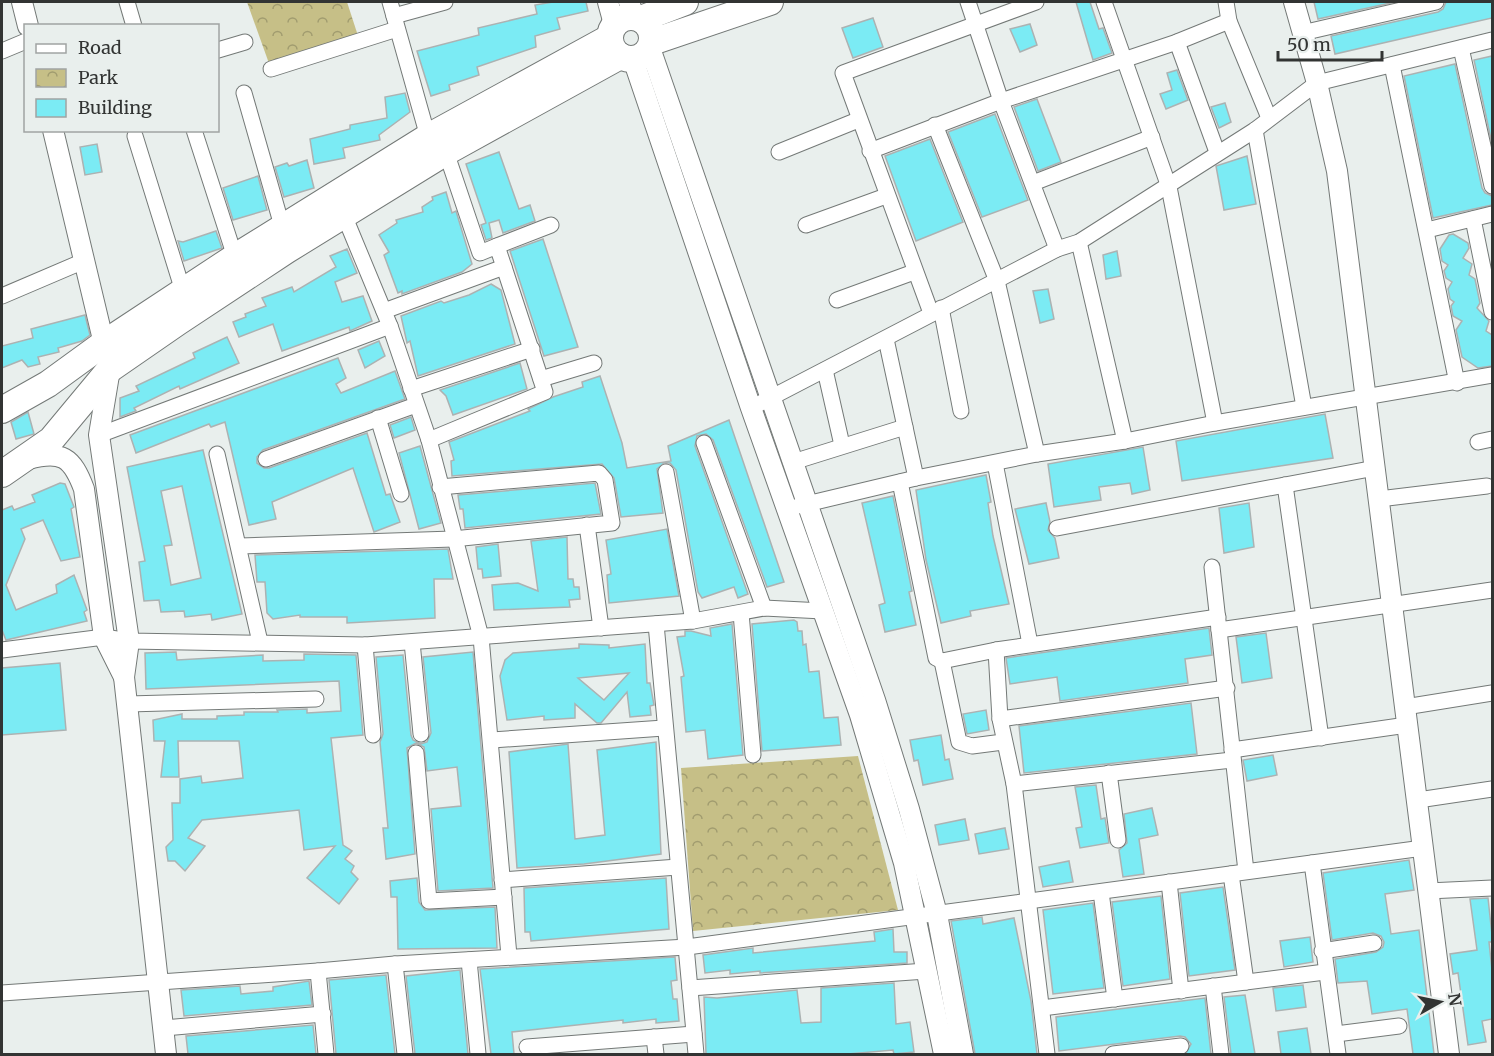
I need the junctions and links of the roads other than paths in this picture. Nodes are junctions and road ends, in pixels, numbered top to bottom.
1 (22, 2) edge
2 (127, 2) edge
3 (445, 2) edge
4 (685, 2) edge
5 (770, 2) edge
6 (968, 2) edge
7 (1036, 2) edge
8 (1104, 2) edge
9 (1226, 2) edge
10 (1294, 2) edge
11 (1436, 2) edge
12 (394, 16) edge
13 (1229, 21) junction
14 (975, 23) junction
15 (28, 24) edge
16 (133, 24) edge
17 (629, 30) edge
18 (1302, 33) junction
19 (1492, 40) edge
20 (24, 42) edge
21 (245, 42) dead end
22 (1178, 42) junction
23 (1461, 48) junction
24 (219, 50) edge
25 (2, 51) edge
26 (1125, 60) junction
27 (1392, 65) junction
28 (271, 69) dead end
29 (1317, 83) junction
30 (244, 93) dead end
31 (1001, 101) junction
32 (1269, 118) junction
33 (858, 120) junction
34 (935, 125) junction
35 (1255, 130) junction
36 (52, 132) edge
37 (195, 132) edge
38 (135, 136) dead end
39 (1152, 137) junction
40 (437, 145) junction
41 (870, 151) junction
42 (779, 152) dead end
43 (1217, 152) junction
44 (1033, 183) junction
45 (1492, 186) edge
46 (1169, 187) junction
47 (886, 196) junction
48 (1492, 214) edge
49 (344, 215) junction
50 (1473, 219) junction
51 (551, 225) dead end
52 (806, 225) dead end
53 (282, 226) junction
54 (1427, 230) junction
55 (1079, 242) junction
56 (497, 246) junction
57 (1057, 249) junction
58 (235, 257) junction
59 (84, 261) junction
60 (504, 267) junction
61 (914, 272) junction
62 (997, 281) junction
63 (183, 291) junction
64 (2, 297) edge
65 (837, 300) dead end
66 (936, 311) junction
67 (1492, 312) edge
68 (387, 318) junction
69 (885, 339) junction
70 (103, 344) junction
71 (532, 349) junction
72 (594, 363) dead end
73 (110, 369) junction
74 (825, 370) junction
75 (1492, 375) edge
76 (541, 379) junction
77 (1457, 383) junction
78 (411, 389) junction
79 (1366, 397) junction
80 (771, 398) junction
81 (416, 405) junction
82 (1304, 407) junction
83 (751, 408) junction
84 (2, 410) edge
85 (961, 411) dead end
86 (378, 418) junction
87 (1215, 423) junction
88 (905, 427) junction
89 (99, 435) junction
90 (429, 440) junction
91 (1125, 441) junction
92 (704, 443) dead end
93 (842, 445) junction
94 (1037, 453) junction
95 (217, 454) dead end
96 (266, 459) dead end
97 (25, 460) junction
98 (793, 462) junction
99 (995, 463) junction
100 (1375, 468) junction
101 (666, 472) dead end
102 (2, 474) edge
103 (915, 477) junction
104 (900, 482) junction
105 (1285, 485) junction
106 (1487, 486) dead end
107 (440, 487) junction
108 (401, 494) dead end
109 (1379, 499) junction
110 (808, 504) junction
111 (786, 508) junction
112 (587, 525) junction
113 (1057, 528) dead end
114 (453, 539) junction
115 (240, 546) junction
116 (1212, 567) dead end
117 (1492, 590) edge
118 (1392, 605) junction
119 (764, 608) junction
120 (824, 611) junction
121 (741, 613) junction
122 (1305, 617) junction
123 (693, 621) junction
124 (656, 624) junction
125 (1218, 624) junction
126 (601, 628) junction
127 (104, 637) junction
128 (482, 637) junction
129 (129, 641) junction
130 (260, 642) junction
131 (412, 642) junction
132 (1030, 644) junction
133 (365, 645) junction
134 (2, 650) edge
135 (996, 650) junction
136 (942, 661) junction
137 (124, 677) junction
138 (1227, 688) junction
139 (1492, 693) edge
140 (316, 699) dead end
141 (128, 704) junction
142 (1406, 716) junction
143 (1000, 719) junction
144 (664, 728) junction
145 (422, 734) dead end
146 (373, 735) dead end
147 (1321, 738) junction
148 (492, 740) junction
149 (1003, 742) junction
150 (416, 753) dead end
151 (753, 755) dead end
152 (1232, 755) junction
153 (1109, 774) junction
154 (1014, 784) junction
155 (1492, 789) edge
156 (1418, 800) junction
157 (1118, 840) dead end
158 (1423, 848) junction
159 (1312, 863) junction
160 (678, 867) junction
161 (1238, 873) junction
162 (502, 880) junction
163 (1169, 882) junction
164 (1492, 888) edge
165 (1101, 891) junction
166 (1428, 891) junction
167 (504, 897) junction
168 (1027, 902) junction
169 (937, 914) junction
170 (915, 917) junction
171 (1374, 943) dead end
172 (687, 946) junction
173 (1322, 951) junction
174 (509, 956) junction
175 (469, 960) junction
176 (395, 964) junction
177 (318, 971) junction
178 (926, 971) junction
179 (1325, 972) junction
180 (159, 982) junction
181 (1246, 982) junction
182 (1213, 987) junction
183 (690, 988) junction
184 (1181, 991) junction
185 (2, 993) edge
186 (1116, 999) junction
187 (1042, 1008) junction
188 (323, 1014) junction
189 (1399, 1026) dead end
190 (164, 1028) junction
191 (694, 1034) junction
192 (1336, 1034) junction
193 (654, 1037) junction
194 (1181, 1046) dead end
195 (527, 1047) dead end
196 (166, 1054) edge
197 (326, 1054) edge
198 (405, 1054) edge
199 (478, 1054) edge
200 (656, 1054) edge
201 (696, 1054) edge
202 (944, 1054) edge
203 (963, 1054) edge
204 (1047, 1054) edge
205 (1113, 1054) edge
206 (1221, 1054) edge
207 (1338, 1054) edge
208 (1449, 1054) edge

1 - 15 street
2 - 16 street
3 - 12 street
4 - 17 highway
5 - 17 highway
6 - 14 street
7 - 14 street
8 - 26 street
9 - 13 street
10 - 18 street
11 - 18 street
12 - 28 street
12 - 40 street
13 - 22 street
13 - 32 street
14 - 31 street
14 - 33 street
17 - 40 highway
17 - 80 street
17 - 83 street
18 - 29 street
19 - 23 street
20 - 25 street
21 - 24 street
22 - 26 street
22 - 43 street
23 - 27 street
23 - 45 street
26 - 31 street
26 - 39 street
27 - 29 street
27 - 54 street
29 - 32 street
29 - 79 street
30 - 53 street
31 - 34 street
31 - 44 street
32 - 35 street
33 - 41 street
33 - 42 street
34 - 41 street
34 - 62 street
35 - 43 street
35 - 82 street
36 - 59 street
37 - 58 street
38 - 63 street
39 - 44 street
39 - 46 street
40 - 49 highway
40 - 53 highway
40 - 56 street
41 - 47 street
43 - 46 street
44 - 57 street
46 - 55 street
46 - 87 street
47 - 52 street
47 - 61 street
48 - 50 street
49 - 68 street
49 - 73 highway
50 - 54 street
50 - 67 street
51 - 56 street
53 - 58 highway
54 - 77 street
55 - 57 street
55 - 91 street
56 - 60 street
57 - 62 street
58 - 63 highway
59 - 64 street
59 - 70 street
60 - 68 street
60 - 71 street
61 - 65 street
61 - 66 street
62 - 66 street
62 - 94 street
63 - 70 highway
66 - 69 street
66 - 85 street
68 - 78 street
68 - 89 street
69 - 74 street
69 - 88 street
70 - 73 street
70 - 84 highway
71 - 76 street
71 - 78 street
72 - 76 street
73 - 89 street
73 - 97 highway
74 - 80 street
74 - 93 street
75 - 77 street
76 - 90 street
77 - 79 street
78 - 81 street
79 - 82 street
79 - 100 street
80 - 83 street
80 - 98 street
81 - 86 street
81 - 90 street
82 - 87 street
83 - 111 street
86 - 96 street
86 - 108 street
87 - 91 street
88 - 93 street
88 - 103 street
89 - 129 street
90 - 107 street
91 - 94 street
92 - 119 street
93 - 98 street
94 - 99 street
95 - 115 street
97 - 102 highway
97 - 127 street
98 - 110 street
99 - 103 street
99 - 132 street
100 - 105 street
100 - 109 street
101 - 123 street
103 - 104 street
104 - 110 street
104 - 136 street
105 - 113 street
105 - 122 street
106 - 109 street
107 - 112 street
107 - 114 street
109 - 118 street
110 - 111 street
110 - 169 street
111 - 120 street
112 - 114 street
112 - 126 street
114 - 115 street
114 - 128 street
115 - 130 street
116 - 125 street
117 - 118 street
118 - 122 street
118 - 142 street
119 - 120 street
119 - 121 street
120 - 170 street
121 - 123 street
121 - 151 street
122 - 125 street
122 - 147 street
123 - 124 street
124 - 126 street
124 - 144 street
125 - 132 street
125 - 138 street
126 - 128 street
127 - 129 street
127 - 134 street
127 - 137 street
128 - 131 street
128 - 148 street
129 - 130 street
129 - 137 street
130 - 133 street
131 - 133 street
131 - 145 street
132 - 135 street
133 - 146 street
135 - 136 street
135 - 143 street
136 - 149 street
137 - 141 street
138 - 143 street
138 - 152 street
139 - 142 street
140 - 141 street
141 - 180 street
142 - 147 street
142 - 156 street
143 - 149 street
144 - 148 street
144 - 160 street
147 - 152 street
148 - 162 street
149 - 154 street
150 - 167 street
152 - 153 street
152 - 161 street
153 - 154 street
153 - 157 street
154 - 168 street
155 - 156 street
156 - 158 street
158 - 159 street
158 - 166 street
159 - 161 street
159 - 173 street
160 - 162 street
160 - 172 street
161 - 163 street
161 - 181 street
162 - 167 street
163 - 165 street
163 - 184 street
164 - 166 street
165 - 168 street
165 - 186 street
166 - 208 street
167 - 174 street
168 - 169 street
168 - 187 street
169 - 170 street
169 - 203 street
170 - 172 street
170 - 178 street
171 - 173 street
172 - 174 street
172 - 183 street
173 - 179 street
174 - 175 street
175 - 176 street
175 - 199 street
176 - 177 street
176 - 198 street
177 - 180 street
177 - 188 street
178 - 183 street
178 - 202 street
179 - 181 street
179 - 192 street
180 - 185 street
180 - 190 street
181 - 182 street
182 - 184 street
182 - 206 street
183 - 191 street
184 - 186 street
186 - 187 street
187 - 204 street
188 - 190 street
188 - 197 street
189 - 192 street
190 - 196 street
191 - 193 street
191 - 201 street
192 - 207 street
193 - 195 street
193 - 200 street
194 - 205 street

